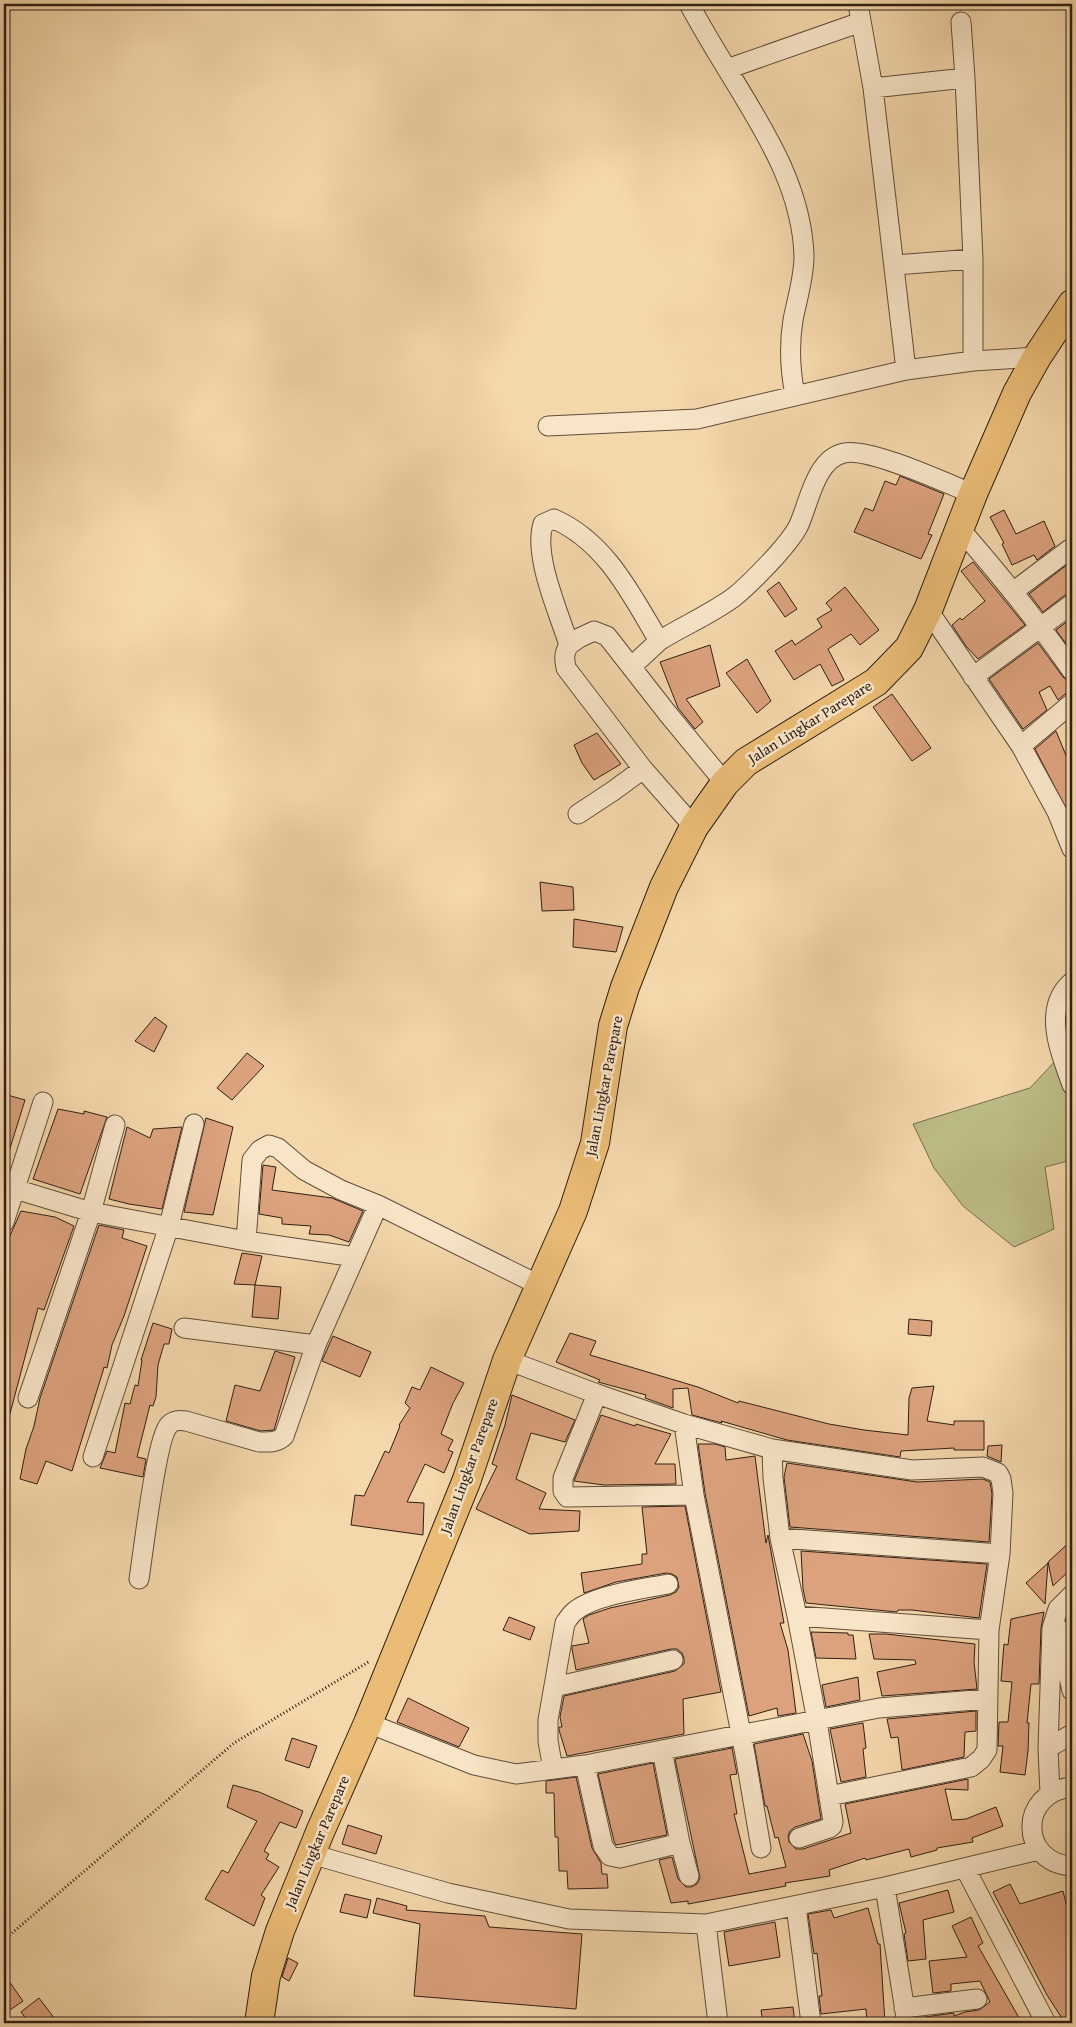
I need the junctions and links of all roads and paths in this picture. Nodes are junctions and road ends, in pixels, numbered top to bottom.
1 (689, 4) edge
2 (860, 13) edge
3 (961, 22) dead end
4 (727, 69) junction
5 (966, 78) junction
6 (873, 88) junction
7 (973, 258) junction
8 (895, 265) junction
9 (1072, 304) edge
10 (1037, 357) junction
11 (973, 362) junction
12 (906, 370) junction
13 (795, 395) junction
14 (548, 426) dead end
15 (973, 494) junction
16 (960, 529) junction
17 (1070, 549) dead end
18 (1014, 591) junction
19 (1072, 604) edge
20 (928, 610) junction
21 (1041, 626) junction
22 (658, 641) junction
23 (570, 645) junction
24 (631, 667) junction
25 (1072, 671) edge
26 (972, 677) junction
27 (1072, 703) edge
28 (1021, 746) junction
29 (642, 769) junction
30 (725, 783) junction
31 (578, 814) dead end
32 (694, 827) junction
33 (1072, 849) edge
34 (1072, 982) edge
35 (1072, 1086) edge
36 (43, 1102) dead end
37 (194, 1124) dead end
38 (115, 1125) dead end
39 (15, 1189) junction
40 (378, 1205) junction
41 (91, 1212) junction
42 (4, 1222) edge
43 (169, 1226) junction
44 (246, 1241) junction
45 (355, 1257) junction
46 (541, 1286) junction
47 (184, 1328) dead end
48 (316, 1344) junction
49 (507, 1360) junction
50 (597, 1394) junction
51 (28, 1398) dead end
52 (684, 1424) junction
53 (772, 1449) junction
54 (92, 1457) dead end
55 (694, 1495) junction
56 (780, 1538) junction
57 (1000, 1554) junction
58 (139, 1580) dead end
59 (668, 1584) dead end
60 (1072, 1595) edge
61 (797, 1616) junction
62 (1055, 1616) junction
63 (989, 1630) junction
64 (402, 1642) junction
65 (673, 1660) dead end
66 (554, 1687) junction
67 (1072, 1691) edge
68 (987, 1699) junction
69 (817, 1721) junction
70 (368, 1723) junction
71 (740, 1734) junction
72 (1072, 1734) edge
73 (1048, 1748) junction
74 (662, 1750) junction
75 (585, 1765) junction
76 (553, 1769) junction
77 (1072, 1788) edge
78 (1050, 1794) junction
79 (829, 1796) junction
80 (799, 1838) dead end
81 (680, 1843) junction
82 (761, 1848) dead end
83 (1040, 1850) junction
84 (312, 1854) junction
85 (1072, 1866) edge
86 (965, 1868) junction
87 (689, 1876) dead end
88 (885, 1887) junction
89 (796, 1906) junction
90 (706, 1924) junction
91 (4, 1940) edge
92 (977, 1999) dead end
93 (906, 2016) edge
94 (259, 2023) edge
95 (718, 2023) edge
96 (811, 2023) edge
97 (1046, 2023) edge

1 - 4 street
2 - 4 street
2 - 6 street
3 - 5 street
4 - 13 street
5 - 6 street
5 - 7 street
6 - 8 street
7 - 8 street
7 - 11 street
8 - 12 street
9 - 10 highway, Jalan Lingkar Parepare
10 - 11 street
10 - 15 highway, Jalan Lingkar Parepare
11 - 12 street
12 - 13 street
13 - 14 street
15 - 16 highway, Jalan Lingkar Parepare
15 - 22 street
16 - 18 street
16 - 20 highway, Jalan Lingkar Parepare
17 - 18 street
18 - 21 street
19 - 21 street
20 - 26 street
20 - 30 highway, Jalan Lingkar Parepare
21 - 25 street
21 - 26 street
22 - 23 street
22 - 24 street
23 - 24 street
23 - 29 street
24 - 30 street
26 - 28 street
27 - 28 street
28 - 33 street
29 - 31 street
29 - 32 street
30 - 32 highway, Jalan Lingkar Parepare
32 - 46 highway, Jalan Lingkar Parepare
34 - 35 street
36 - 39 street
37 - 43 street
38 - 41 street
39 - 41 street
39 - 42 street
40 - 44 street
40 - 45 street
40 - 46 street
41 - 43 street
41 - 51 street
43 - 44 street
43 - 54 street
44 - 45 street
45 - 48 street
46 - 49 highway, Jalan Lingkar Parepare
47 - 48 street
48 - 58 street
49 - 50 street
49 - 64 highway, Jalan Lingkar Parepare
50 - 52 street
50 - 55 street
52 - 53 street
52 - 55 street
53 - 56 street
53 - 57 street
55 - 71 street
56 - 57 street
56 - 61 street
57 - 63 street
59 - 66 street
60 - 62 street
61 - 63 street
61 - 69 street
62 - 67 street
62 - 73 street
63 - 68 street
64 - 70 highway, Jalan Lingkar Parepare
64 - 91 path
65 - 66 street
66 - 76 street
68 - 69 street
68 - 79 street
69 - 71 street
69 - 79 street
70 - 76 street
70 - 84 highway, Jalan Lingkar Parepare
71 - 74 street
71 - 82 street
72 - 73 street
73 - 78 street
74 - 75 street
74 - 81 street
75 - 76 street
75 - 81 street
77 - 78 street
78 - 83 street
79 - 80 street
81 - 87 street
83 - 85 street
83 - 86 street
84 - 90 street
84 - 94 highway, Jalan Lingkar Parepare
86 - 88 street
86 - 97 street
88 - 89 street
88 - 93 street
89 - 90 street
89 - 96 street
90 - 95 street
92 - 93 street

